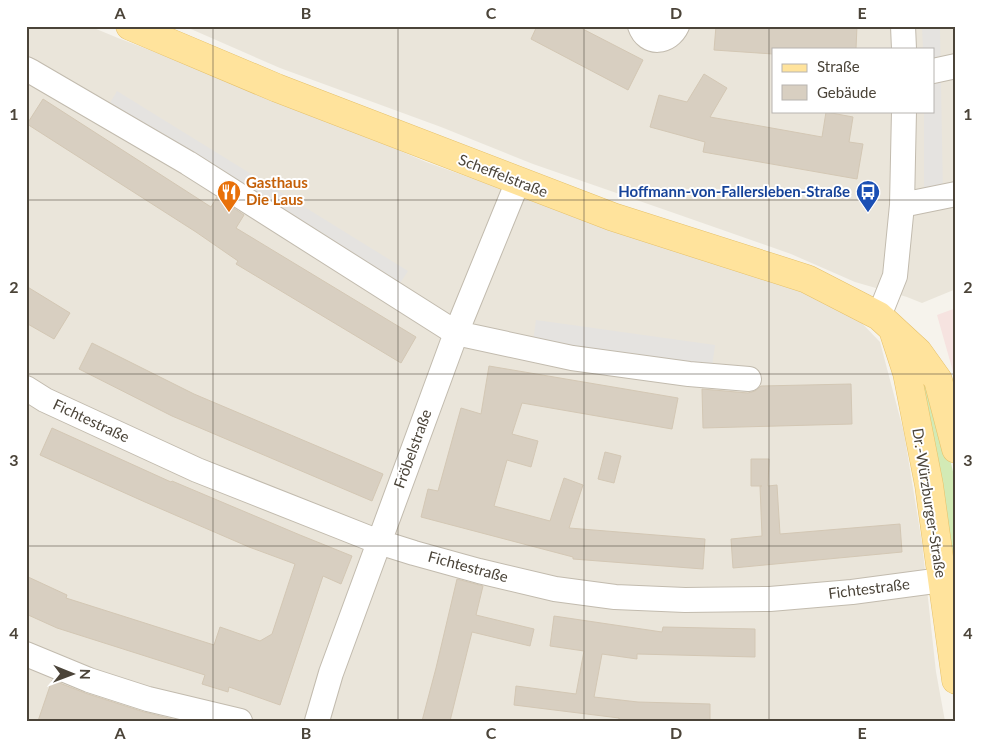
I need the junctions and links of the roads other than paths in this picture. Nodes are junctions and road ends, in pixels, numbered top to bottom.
1 (130, 26) edge
2 (640, 26) edge
3 (677, 26) edge
4 (904, 26) edge
5 (904, 48) edge
6 (956, 66) edge
7 (26, 69) edge
8 (934, 71) edge
9 (904, 112) edge
10 (518, 181) junction
11 (956, 194) edge
12 (902, 205) junction
13 (886, 323) junction
14 (456, 333) junction
15 (748, 378) dead end
16 (26, 388) edge
17 (956, 449) edge
18 (379, 542) junction
19 (942, 580) junction
20 (26, 654) edge
21 (956, 680) edge
22 (240, 721) edge
23 (317, 721) edge

1 - 10 main road, Scheffelstraße
2 - 3 street
4 - 5 street
6 - 8 street
7 - 14 street
9 - 12 street
10 - 13 main road, Scheffelstraße
10 - 14 street, Fröbelstraße
11 - 12 street
12 - 13 street
13 - 17 main road
13 - 19 main road, Dr.-Würzburger-Straße
14 - 15 street
14 - 18 street, Fröbelstraße
16 - 18 street, Fichtestraße
18 - 19 street, Fichtestraße
18 - 23 street, Fröbelstraße
19 - 21 main road, Dr.-Würzburger-Straße
20 - 22 street

